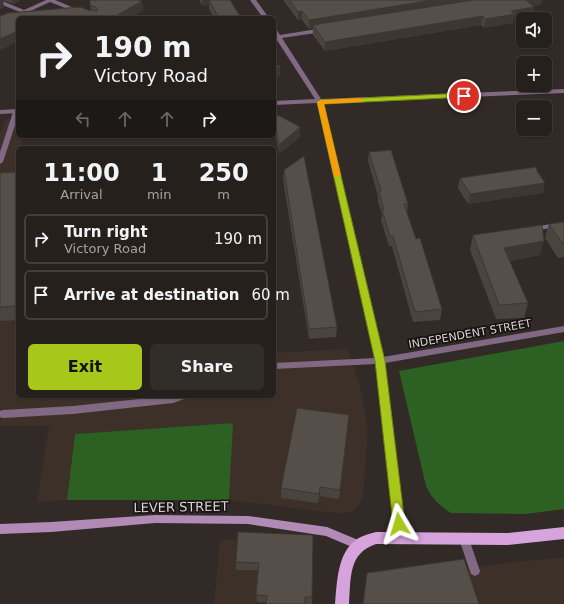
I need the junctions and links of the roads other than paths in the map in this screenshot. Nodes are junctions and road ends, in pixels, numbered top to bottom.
1 (50, 0) edge
2 (253, 0) edge
3 (0, 2) edge
4 (24, 12) junction
5 (90, 16) edge
6 (265, 16) edge
7 (0, 23) edge
8 (333, 28) edge
9 (276, 34) edge
10 (278, 37) junction
11 (564, 91) edge
12 (320, 102) junction
13 (276, 103) edge
14 (0, 112) edge
15 (16, 112) edge
16 (16, 115) edge
17 (0, 162) edge
18 (564, 224) edge
19 (527, 230) edge
20 (564, 329) edge
21 (380, 361) junction
22 (276, 366) edge
23 (177, 398) edge
24 (3, 414) dead end
25 (0, 529) edge
26 (564, 533) edge
27 (401, 539) junction
28 (464, 539) junction
29 (359, 545) junction
30 (475, 571) dead end
31 (342, 604) edge

1 - 4 street
1 - 5 street
2 - 6 street
3 - 4 street
4 - 7 street
8 - 10 street
9 - 10 street
10 - 12 street
11 - 12 street
12 - 13 street
12 - 21 street
14 - 15 street
16 - 17 street
18 - 19 street
20 - 21 street, INDEPENDENT STREET
21 - 22 street, INDEPENDENT STREET
21 - 27 street
23 - 24 street
25 - 29 main road, LEVER STREET
26 - 28 main road
27 - 28 main road
27 - 29 main road
28 - 30 street
29 - 31 main road

